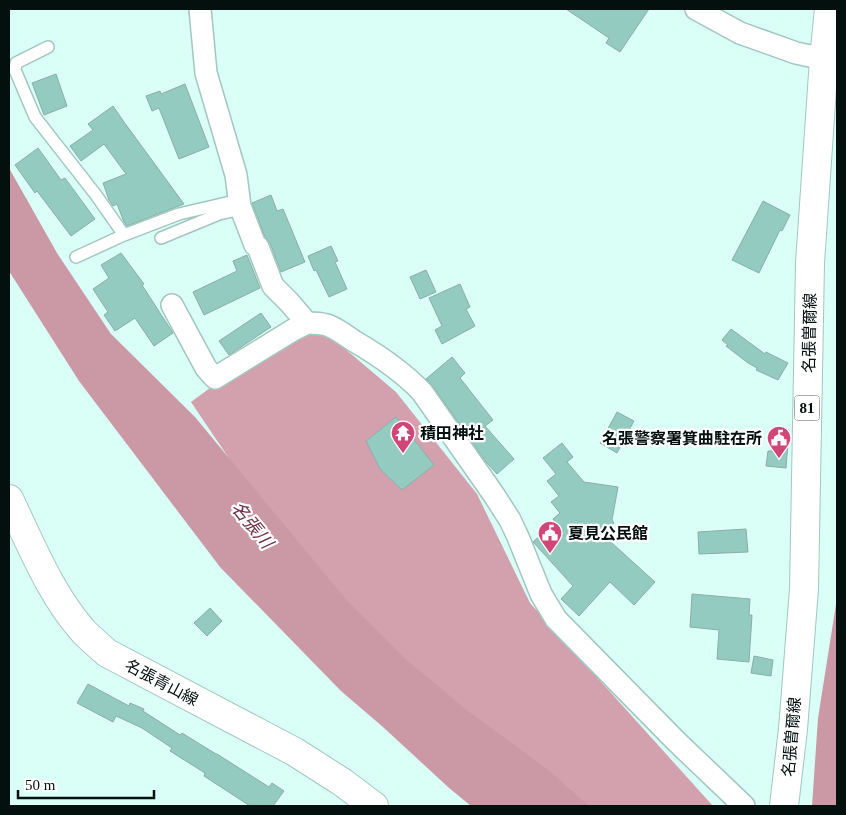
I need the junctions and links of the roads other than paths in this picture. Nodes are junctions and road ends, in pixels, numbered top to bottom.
1 (200, 9) edge
2 (696, 9) edge
3 (829, 9) edge
4 (48, 47) dead end
5 (824, 59) junction
6 (240, 204) junction
7 (124, 235) junction
8 (161, 238) dead end
9 (76, 257) dead end
10 (172, 306) dead end
11 (308, 323) junction
12 (9, 499) edge
13 (374, 806) edge
14 (744, 806) edge
15 (784, 806) edge

1 - 6 street
2 - 5 street
3 - 5 main road, 名張曽爾線 / 81
4 - 7 lane
5 - 15 main road, 名張曽爾線 / 81
6 - 7 lane
6 - 8 lane
6 - 11 street
7 - 9 lane
10 - 11 street
11 - 14 street
12 - 13 main road, 名張青山線

